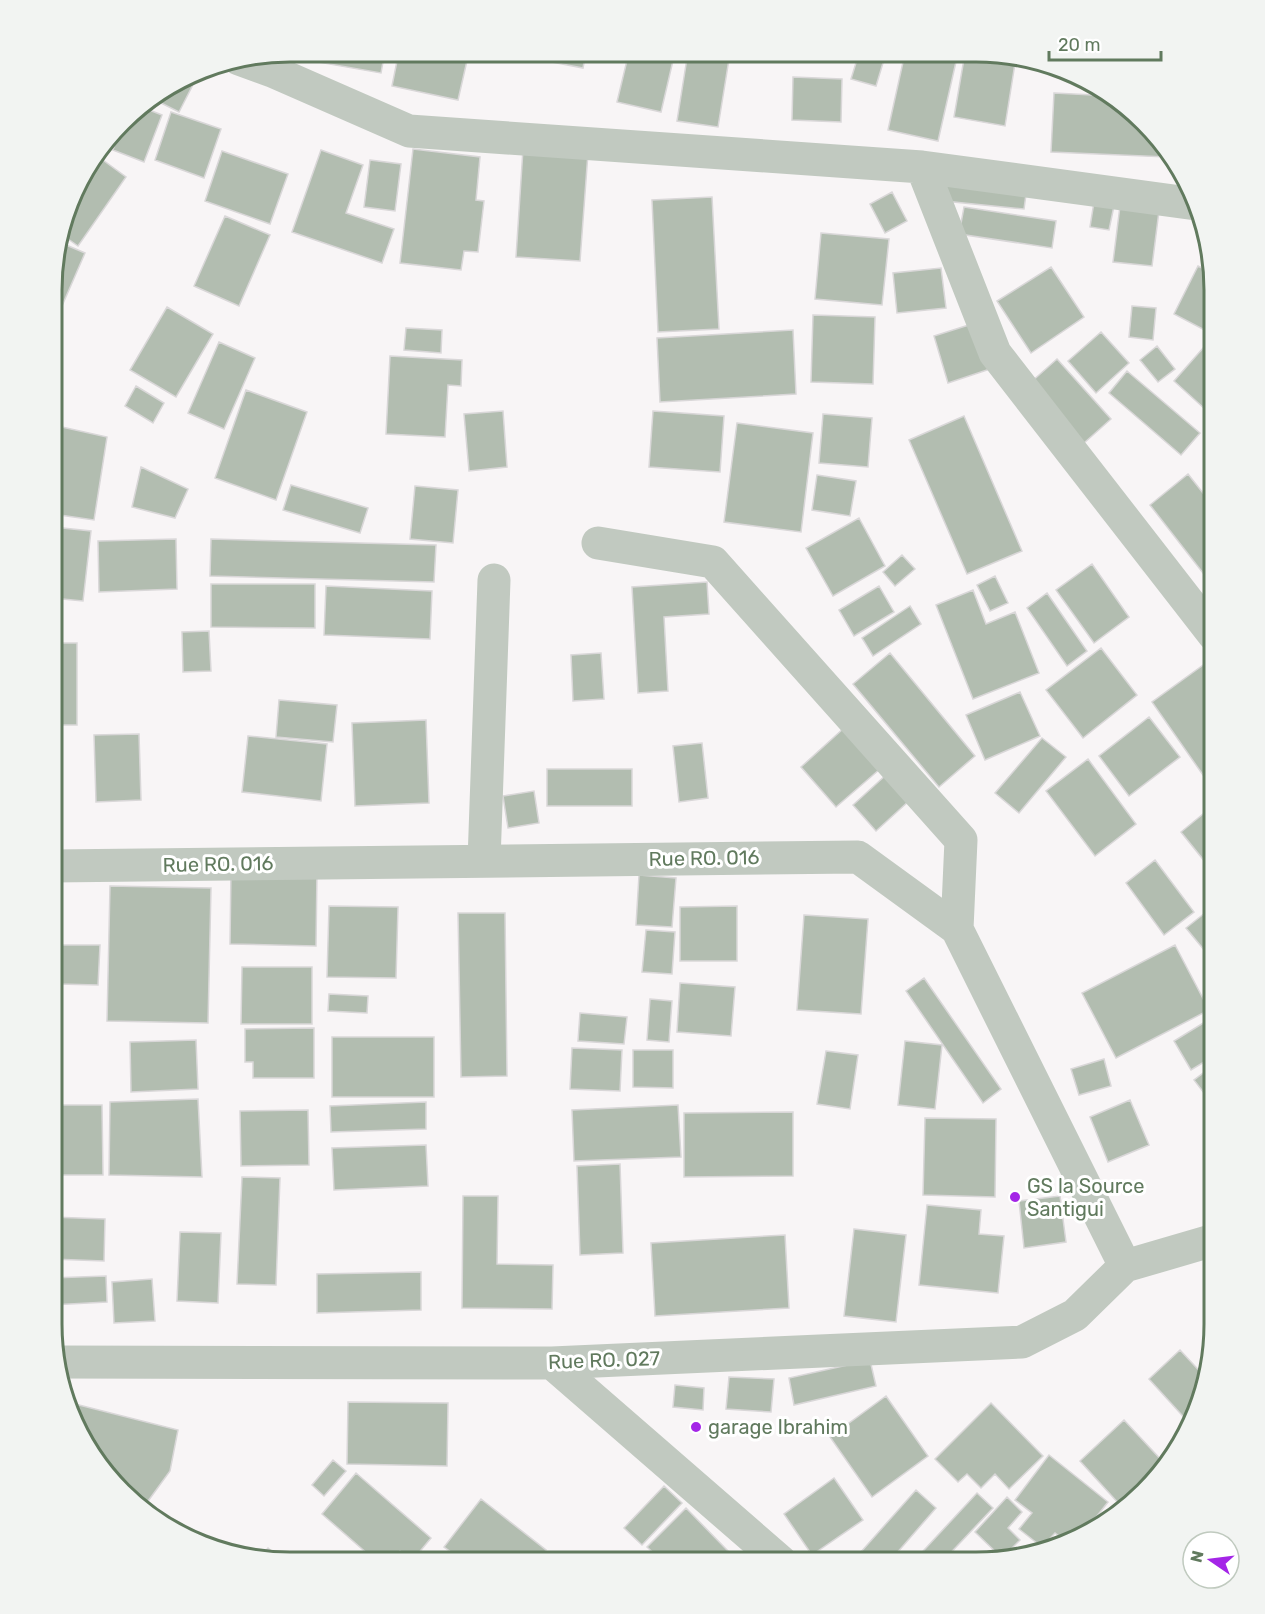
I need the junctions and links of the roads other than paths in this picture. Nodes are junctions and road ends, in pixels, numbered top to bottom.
1 (275, 62) edge
2 (922, 167) junction
3 (1186, 203) edge
4 (598, 543) dead end
5 (494, 580) dead end
6 (1204, 622) edge
7 (484, 861) junction
8 (62, 866) edge
9 (957, 929) junction
10 (1204, 1243) edge
11 (1125, 1266) junction
12 (65, 1362) edge
13 (552, 1363) junction
14 (768, 1552) edge

1 - 2 street
2 - 3 street
2 - 6 street
4 - 9 street
5 - 7 street
7 - 8 street, Rue RO. 016
7 - 9 street, Rue RO. 016
9 - 11 street, Rue RO. 016
10 - 11 street
11 - 13 street, Rue RO. 027
12 - 13 street, Rue RO. 027
13 - 14 street

